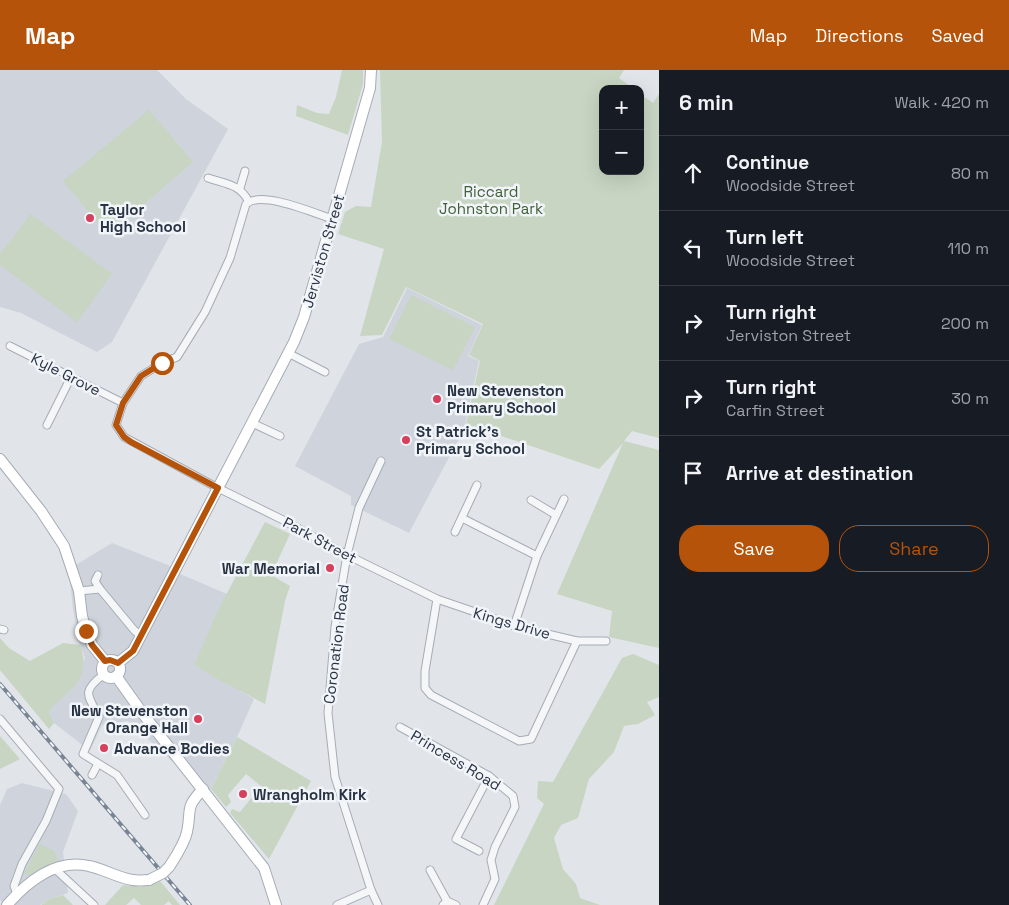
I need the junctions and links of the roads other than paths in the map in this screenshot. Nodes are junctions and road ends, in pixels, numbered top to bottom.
1 (371, 70) edge
2 (244, 171) dead end
3 (208, 178) dead end
4 (240, 188) junction
5 (249, 202) junction
6 (332, 219) junction
7 (10, 346) dead end
8 (288, 353) junction
9 (325, 372) dead end
10 (71, 377) junction
11 (123, 403) junction
12 (252, 423) junction
13 (47, 425) dead end
14 (280, 436) dead end
15 (381, 461) dead end
16 (2, 465) edge
17 (477, 485) dead end
18 (218, 488) junction
19 (564, 499) dead end
20 (531, 500) dead end
21 (556, 515) junction
22 (462, 518) junction
23 (455, 532) dead end
24 (347, 555) junction
25 (537, 556) junction
26 (98, 575) dead end
27 (100, 589) junction
28 (78, 591) junction
29 (422, 592) joint
30 (437, 599) junction
31 (514, 626) junction
32 (141, 636) junction
33 (577, 641) junction
34 (606, 641) dead end
35 (105, 661) junction
36 (118, 663) junction
37 (103, 675) junction
38 (116, 676) junction
39 (0, 719) edge
40 (400, 727) dead end
41 (98, 764) junction
42 (92, 775) dead end
43 (489, 776) junction
44 (203, 789) junction
45 (145, 815) dead end
46 (479, 851) dead end
47 (54, 868) junction
48 (430, 870) dead end
49 (371, 890) junction
50 (16, 894) junction
51 (445, 903) edge
52 (7, 905) edge
53 (94, 905) edge
54 (276, 905) edge
55 (336, 905) edge
56 (378, 905) edge
57 (456, 905) edge
58 (483, 905) edge

1 - 6 main road, Jerviston Street
2 - 4 street
3 - 4 street
4 - 5 street
5 - 6 street
5 - 11 street
6 - 8 main road, Jerviston Street
7 - 10 street, Kyle Grove
8 - 9 street
8 - 12 main road, Jerviston Street
10 - 11 street, Kyle Grove
10 - 13 street
11 - 18 street, Park Street
12 - 14 street
12 - 18 main road, Jerviston Street
15 - 24 street, Coronation Road
16 - 28 main road
17 - 22 street
18 - 24 street, Park Street
18 - 32 main road, Jerviston Street
19 - 21 street
20 - 21 street
21 - 25 street
22 - 23 street
22 - 25 street
24 - 29 street, Park Street
24 - 49 street, Coronation Road
25 - 31 street
26 - 27 street
27 - 28 street
27 - 32 street
28 - 35 main road
29 - 30 street, Kings Drive
30 - 31 street, Kings Drive
30 - 33 street
31 - 33 street, Kings Drive
32 - 36 main road, Jerviston Street
33 - 34 street, Kings Drive
35 - 36 main road
35 - 37 main road
36 - 38 main road
37 - 38 main road
37 - 41 street
38 - 44 main road
39 - 50 street
40 - 43 street, Princess Road
41 - 42 street
41 - 45 street
43 - 46 street
43 - 58 street, Princess Road
44 - 47 main road, bridge
44 - 54 main road
47 - 50 main road
47 - 53 street
48 - 51 street
49 - 55 street
49 - 56 street, Coronation Road
50 - 52 main road
51 - 57 street

